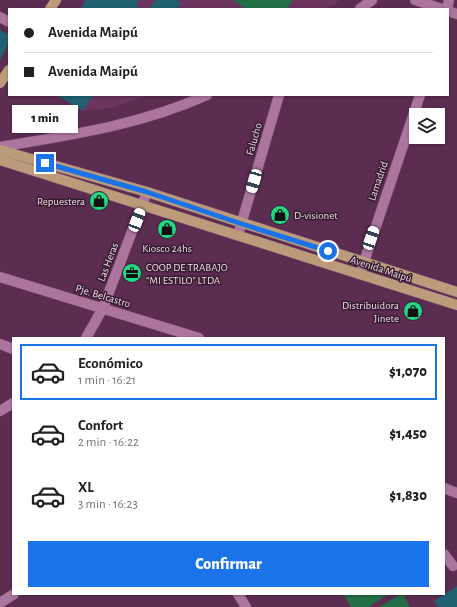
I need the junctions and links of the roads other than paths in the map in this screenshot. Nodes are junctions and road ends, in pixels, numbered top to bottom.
1 (372, 0) edge
2 (414, 0) edge
3 (450, 0) edge
4 (457, 2) edge
5 (361, 8) edge
6 (439, 8) edge
7 (8, 71) edge
8 (0, 83) edge
9 (204, 96) edge
10 (280, 96) edge
11 (420, 96) edge
12 (0, 148) edge
13 (0, 160) edge
14 (147, 192) junction
15 (142, 205) junction
16 (242, 224) junction
17 (238, 235) junction
18 (363, 262) junction
19 (360, 274) junction
20 (0, 277) edge
21 (457, 292) edge
22 (457, 305) edge
23 (103, 308) junction
24 (87, 337) edge
25 (196, 337) edge
26 (0, 344) edge
27 (12, 349) edge
28 (12, 404) edge
29 (0, 411) edge
30 (445, 488) edge
31 (457, 493) edge
32 (445, 556) edge
33 (452, 566) dead end
34 (12, 595) edge
35 (239, 595) edge
36 (0, 603) edge
37 (246, 607) edge

1 - 5 street
2 - 6 street
3 - 4 street
7 - 8 main road
9 - 12 street
10 - 16 street, Falucho
11 - 18 street, Lamadrid
12 - 14 main road, Avenida Maipú
13 - 15 main road, Avenida Maipú
14 - 15 street, Las Heras
14 - 16 main road, Avenida Maipú
15 - 17 main road, Avenida Maipú
15 - 23 street, Las Heras
16 - 17 street, Falucho
16 - 18 main road, Avenida Maipú
17 - 19 main road, Avenida Maipú
18 - 19 street, Lamadrid
18 - 21 main road, Avenida Maipú
19 - 22 main road, Avenida Maipú
20 - 23 street, Pje. Belcastro
23 - 24 street, Las Heras
23 - 25 street, Pje. Belcastro
26 - 27 street
28 - 29 street
30 - 31 street
32 - 33 street
34 - 36 street
35 - 37 street

